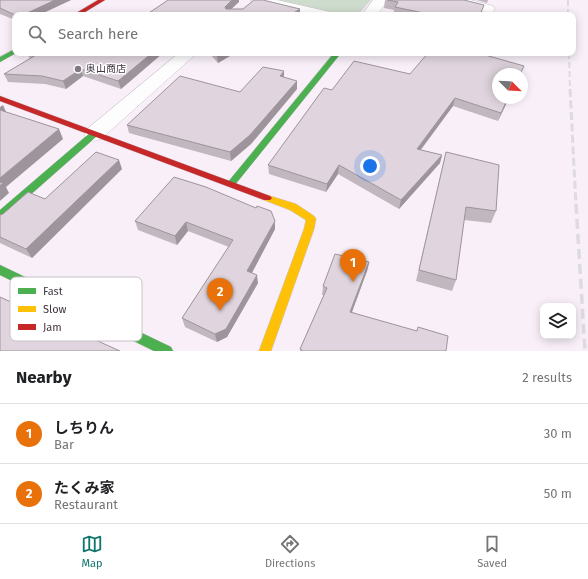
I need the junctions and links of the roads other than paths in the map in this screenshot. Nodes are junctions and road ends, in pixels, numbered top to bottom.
1 (102, 0) edge
2 (381, 0) edge
3 (454, 0) edge
4 (252, 2) edge
5 (488, 9) dead end
6 (81, 12) edge
7 (308, 12) edge
8 (371, 12) edge
9 (12, 53) edge
10 (185, 56) edge
11 (336, 56) edge
12 (0, 60) edge
13 (0, 98) edge
14 (94, 134) junction
15 (231, 184) junction
16 (0, 216) edge
17 (0, 270) edge
18 (14, 277) edge
19 (142, 339) edge
20 (167, 351) edge
21 (265, 351) edge

1 - 6 main road
2 - 8 street
3 - 5 street
4 - 7 street
9 - 12 main road
10 - 14 street
11 - 15 main road
13 - 14 main road
14 - 15 main road
14 - 16 main road
15 - 21 main road
17 - 18 main road
19 - 20 main road

